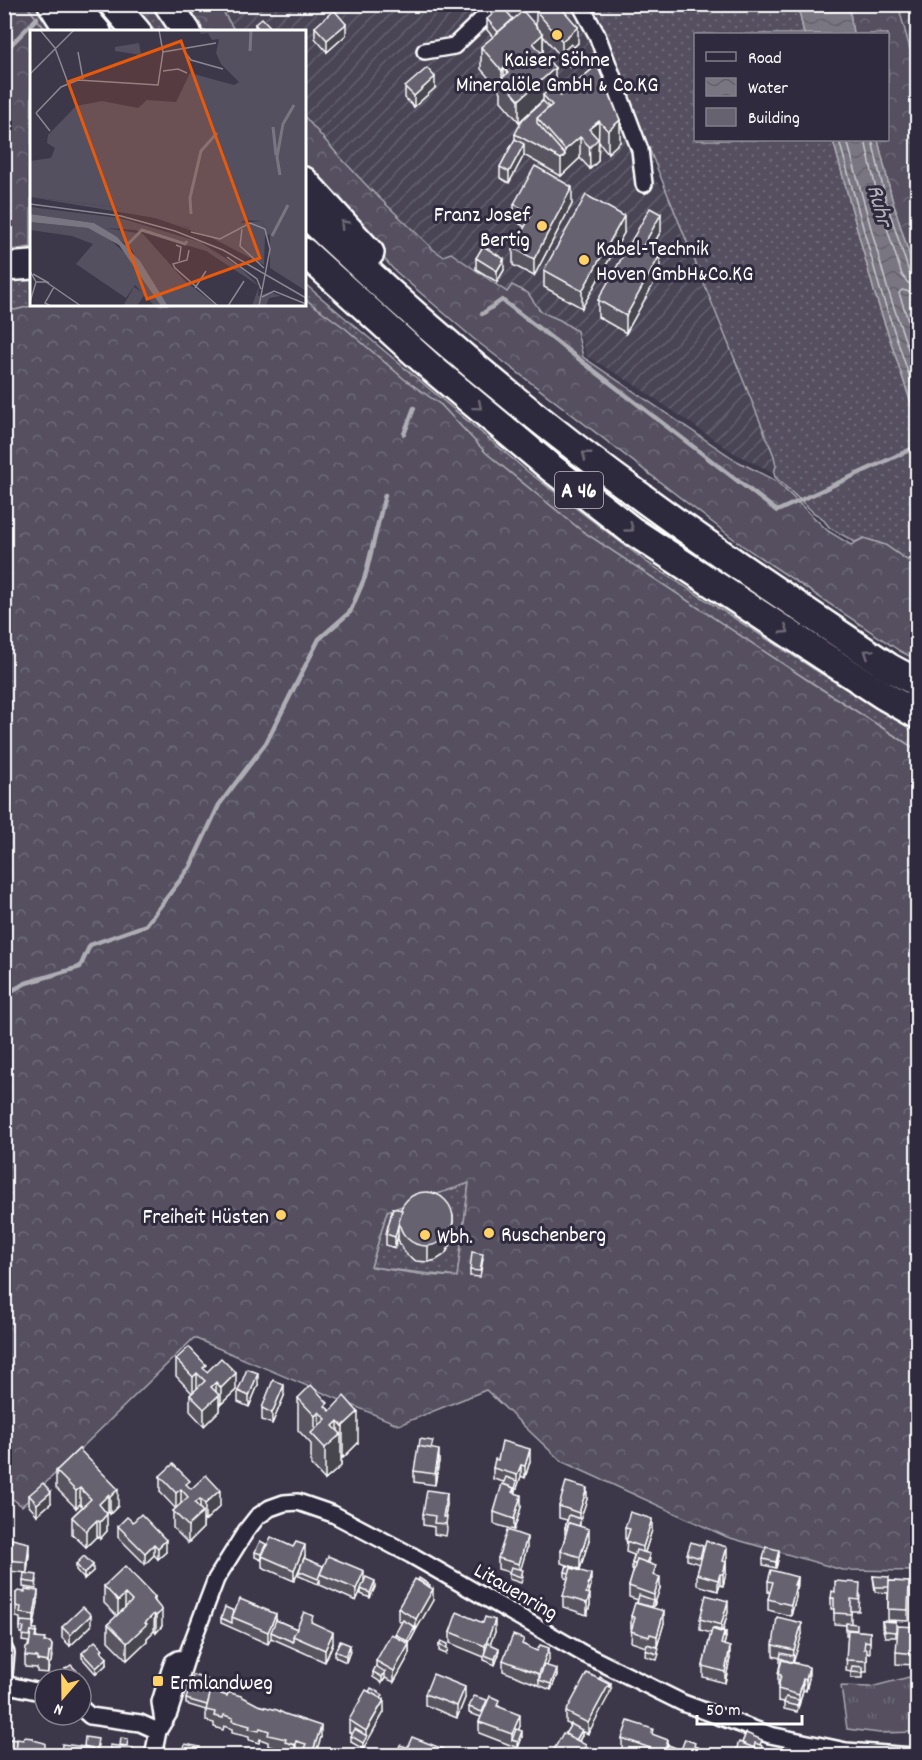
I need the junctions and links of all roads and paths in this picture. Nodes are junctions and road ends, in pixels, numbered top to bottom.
1 (52, 4) edge
2 (73, 4) edge
3 (113, 4) edge
4 (168, 4) edge
5 (498, 4) edge
6 (580, 4) edge
7 (69, 30) edge
8 (96, 30) edge
9 (135, 30) edge
10 (186, 30) edge
11 (425, 51) dead end
12 (306, 183) edge
13 (644, 184) dead end
14 (306, 214) edge
15 (306, 254) edge
16 (30, 266) edge
17 (4, 267) edge
18 (306, 274) edge
19 (30, 283) edge
20 (4, 284) edge
21 (450, 345) junction
22 (433, 369) junction
23 (918, 683) edge
24 (918, 716) edge
25 (4, 1649) edge
26 (4, 1675) edge
27 (4, 1684) edge
28 (33, 1690) edge
29 (93, 1716) edge
30 (161, 1726) junction
31 (803, 1749) edge
32 (153, 1755) edge
33 (913, 1755) edge

1 - 7 highway
2 - 8 highway
3 - 9 highway
4 - 10 highway
5 - 11 street
6 - 13 street
21 -> 12 highway
14 - 21 highway, A 46
15 - 22 highway, A 46
16 - 17 highway
18 - 22 highway
19 - 20 highway
23 -> 21 highway, A 46
22 -> 24 highway, A 46
25 - 26 street
27 - 28 street
29 - 30 street
30 - 31 street, Litauenring
30 - 32 street, Litauenring
31 - 33 street, Litauenring

